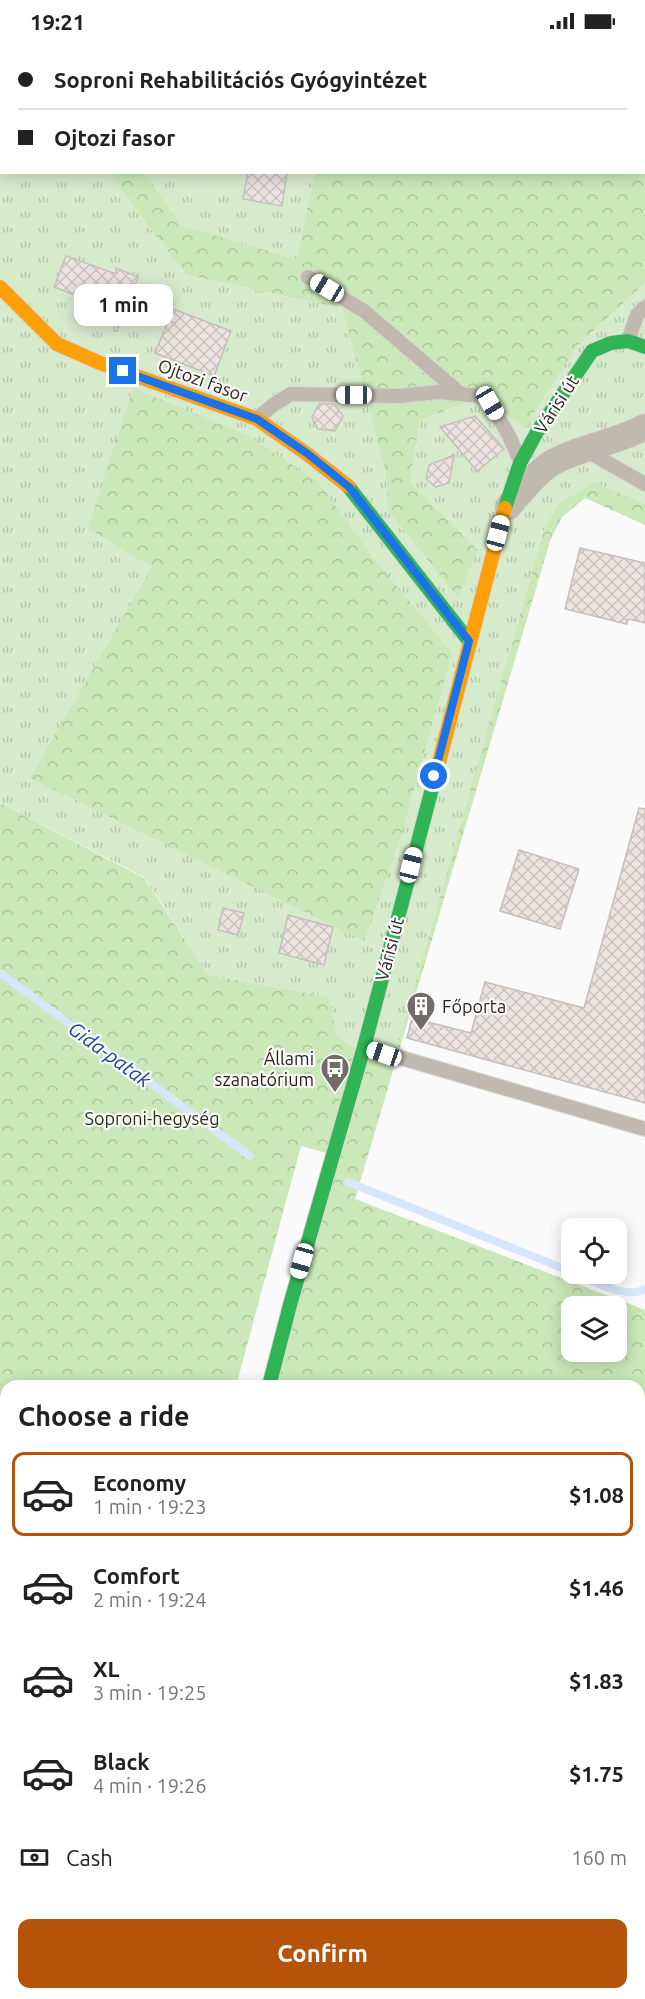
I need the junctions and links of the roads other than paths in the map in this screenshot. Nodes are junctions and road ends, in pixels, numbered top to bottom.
1 (308, 277) dead end
2 (0, 287) edge
3 (645, 307) edge
4 (628, 341) junction
5 (645, 347) edge
6 (462, 394) junction
7 (257, 419) junction
8 (645, 427) edge
9 (585, 450) junction
10 (520, 463) junction
11 (645, 484) edge
12 (504, 512) junction
13 (469, 641) junction
14 (364, 1047) junction
15 (645, 1129) edge
16 (271, 1380) edge

1 - 6 lane
2 - 7 street, Ojtozi fasor
3 - 4 lane
4 - 5 street
4 - 10 street, Várisi út
6 - 7 lane
6 - 10 lane
7 - 13 street, Ojtozi fasor
8 - 9 street, Várisi út
9 - 11 lane
9 - 12 street, Várisi út
10 - 12 street, Várisi út
12 - 13 street, Várisi út
13 - 14 street, Várisi út
14 - 15 lane
14 - 16 street, Várisi út

